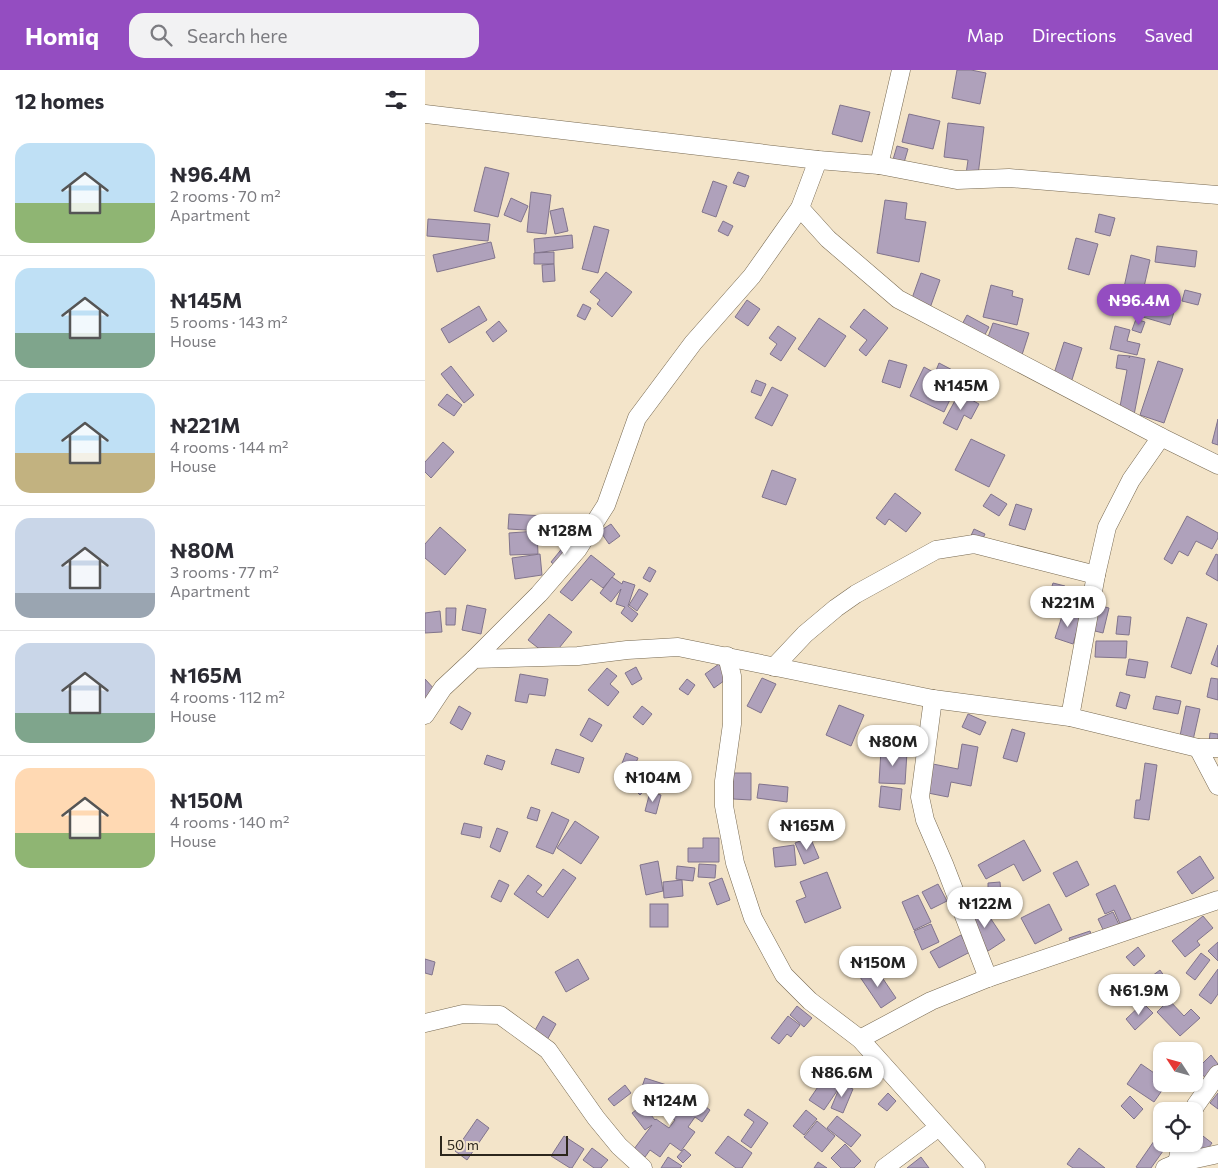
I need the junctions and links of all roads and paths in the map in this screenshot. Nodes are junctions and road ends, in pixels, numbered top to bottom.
1 (901, 70) edge
2 (425, 114) edge
3 (818, 160) junction
4 (879, 165) junction
5 (1218, 195) edge
6 (800, 208) junction
7 (1161, 437) junction
8 (1218, 465) edge
9 (1096, 575) junction
10 (727, 656) junction
11 (474, 660) junction
12 (774, 666) junction
13 (933, 699) junction
14 (425, 715) edge
15 (1071, 717) junction
16 (1198, 748) junction
17 (1218, 748) edge
18 (1218, 786) edge
19 (1218, 900) edge
20 (988, 978) junction
21 (425, 1023) edge
22 (860, 1039) junction
23 (1218, 1074) edge
24 (1198, 1102) edge
25 (939, 1127) junction
26 (1177, 1152) edge
27 (1218, 1154) edge
28 (1171, 1165) edge
29 (643, 1168) edge
30 (884, 1168) edge
31 (976, 1168) edge

1 - 4 street
2 - 3 street
3 - 4 street
3 - 6 street
4 - 5 street
6 - 7 street
6 - 11 street
7 - 8 street
7 - 9 street
9 - 12 street
9 - 15 street
10 - 11 street
10 - 12 street
10 - 22 street
11 - 14 street
12 - 13 street
13 - 15 street
13 - 20 street
15 - 16 street
16 - 17 street
16 - 18 street
19 - 20 street
20 - 22 street
21 - 29 street
22 - 25 street
23 - 24 street
25 - 30 street
25 - 31 street
26 - 28 street
27 - 28 street

